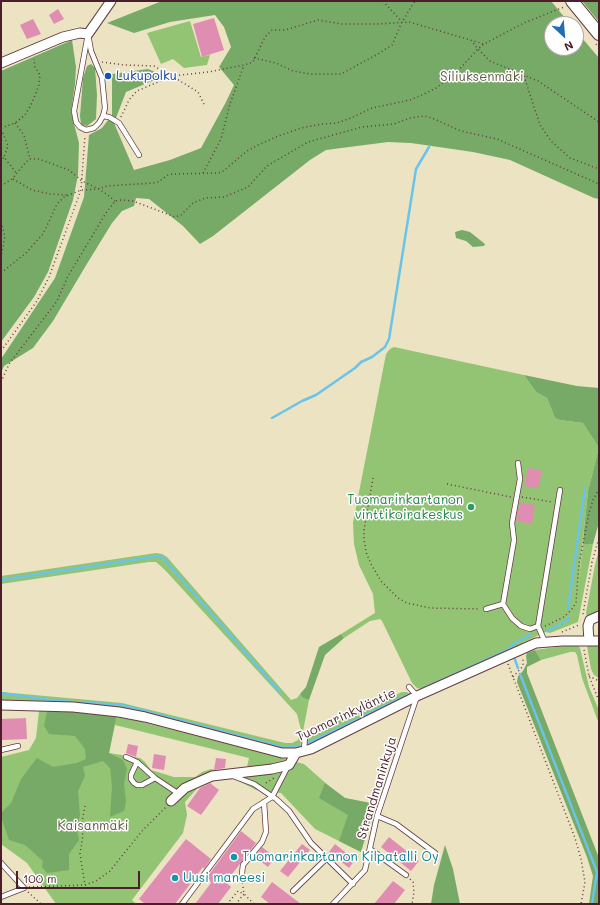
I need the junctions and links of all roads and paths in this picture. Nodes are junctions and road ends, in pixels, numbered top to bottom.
1 (111, 1) edge
2 (383, 1) edge
3 (415, 1) edge
4 (569, 4) edge
5 (402, 22) junction
6 (88, 34) junction
7 (599, 34) edge
8 (471, 40) junction
9 (484, 44) junction
10 (478, 49) junction
11 (33, 54) dead end
12 (254, 58) junction
13 (96, 61) junction
14 (1, 63) edge
15 (244, 65) junction
16 (523, 75) junction
17 (172, 76) junction
18 (205, 106) dead end
19 (103, 116) junction
20 (119, 122) junction
21 (599, 122) edge
22 (15, 123) junction
23 (1, 128) edge
24 (86, 130) junction
25 (2, 132) edge
26 (139, 155) dead end
27 (1, 157) edge
28 (4, 157) junction
29 (30, 158) junction
30 (1, 162) edge
31 (599, 169) edge
32 (203, 173) junction
33 (17, 174) junction
34 (12, 179) junction
35 (82, 181) junction
36 (599, 184) edge
37 (1, 186) edge
38 (99, 189) junction
39 (81, 190) junction
40 (70, 195) junction
41 (115, 202) junction
42 (1, 222) edge
43 (1, 256) edge
44 (1, 273) edge
45 (1, 351) edge
46 (1, 382) edge
47 (518, 462) dead end
48 (373, 478) dead end
49 (447, 484) dead end
50 (599, 489) edge
51 (560, 490) dead end
52 (517, 496) junction
53 (558, 503) junction
54 (599, 538) edge
55 (592, 562) dead end
56 (503, 604) junction
57 (486, 609) joint
58 (599, 616) edge
59 (538, 628) junction
60 (589, 641) junction
61 (599, 641) edge
62 (545, 642) junction
63 (522, 648) junction
64 (506, 656) junction
65 (512, 676) junction
66 (589, 676) dead end
67 (599, 681) edge
68 (409, 687) dead end
69 (417, 696) junction
70 (1, 705) edge
71 (305, 735) dead end
72 (18, 746) dead end
73 (1, 750) edge
74 (300, 752) junction
75 (126, 757) dead end
76 (137, 762) junction
77 (289, 765) junction
78 (224, 774) junction
79 (155, 778) junction
80 (179, 794) junction
81 (272, 797) junction
82 (171, 801) joint
83 (264, 802) junction
84 (85, 806) dead end
85 (377, 816) junction
86 (370, 849) junction
87 (435, 854) dead end
88 (327, 858) junction
89 (1, 863) edge
90 (242, 874) joint
91 (406, 875) joint
92 (353, 884) junction
93 (86, 885) junction
94 (24, 888) junction
95 (293, 891) dead end
96 (244, 894) junction
97 (1, 897) edge
98 (41, 904) edge
99 (182, 904) edge
100 (227, 904) edge
101 (236, 904) edge
102 (254, 904) edge
103 (333, 904) edge
104 (412, 904) edge
105 (582, 904) edge

1 - 6 street
2 - 5 path
3 - 5 path
4 - 7 main road
4 - 9 path
5 - 8 path
5 - 12 path
5 - 12 path
6 - 13 lane
6 - 14 street
6 - 24 lane
8 - 9 path
8 - 10 path
9 - 10 path
10 - 16 path
10 - 32 path
11 - 22 path
12 - 15 path
13 - 17 path
13 - 19 lane
15 - 17 path
15 - 32 path
16 - 21 path
16 - 31 path
17 - 18 path
17 - 20 path
19 - 20 lane
19 - 24 lane
20 - 26 lane
22 - 23 path
22 - 29 path
24 - 35 path
25 - 28 path
27 - 28 path
28 - 30 path
28 - 33 path
29 - 33 path
29 - 35 path
32 - 38 path
33 - 34 path
34 - 37 path
34 - 40 path
35 - 38 path
35 - 39 path
36 - 41 path
38 - 39 path
38 - 41 path
39 - 40 path
39 - 45 path
40 - 44 path
41 - 46 path
42 - 43 path
47 - 52 lane
48 - 57 path
49 - 52 path
50 - 59 path
51 - 53 lane
52 - 53 path
52 - 56 lane
53 - 59 lane
54 - 55 path
56 - 57 lane
56 - 59 lane
58 - 60 street
59 - 62 lane
60 - 61 street, Tuomarinkyläntie
60 - 62 street, Tuomarinkyläntie
62 - 63 street, Tuomarinkyläntie
63 - 64 street, Tuomarinkyläntie
63 - 65 path
64 - 65 path
64 - 69 street, Tuomarinkyläntie
65 - 105 path
66 - 67 path
68 - 69 lane
69 - 74 street, Tuomarinkyläntie
69 - 85 lane, Strandmaninkuja
70 - 74 street, Tuomarinkyläntie
71 - 74 lane
72 - 73 lane
74 - 77 street
75 - 76 lane
76 - 79 lane
76 - 79 lane
77 - 78 street
77 - 81 lane
78 - 80 street
78 - 81 lane
79 - 80 lane
80 - 82 street
81 - 83 lane
81 - 88 lane
82 - 93 path
83 - 90 lane
83 - 99 lane
84 - 93 path
85 - 86 lane, Strandmaninkuja
85 - 87 lane
86 - 91 lane
86 - 92 lane, Strandmaninkuja
88 - 92 lane
88 - 95 lane
89 - 94 lane
90 - 96 path
91 - 104 path
92 - 103 lane, Strandmaninkuja
93 - 94 path
94 - 97 lane
94 - 98 path
96 - 100 path
96 - 101 path
96 - 102 path

